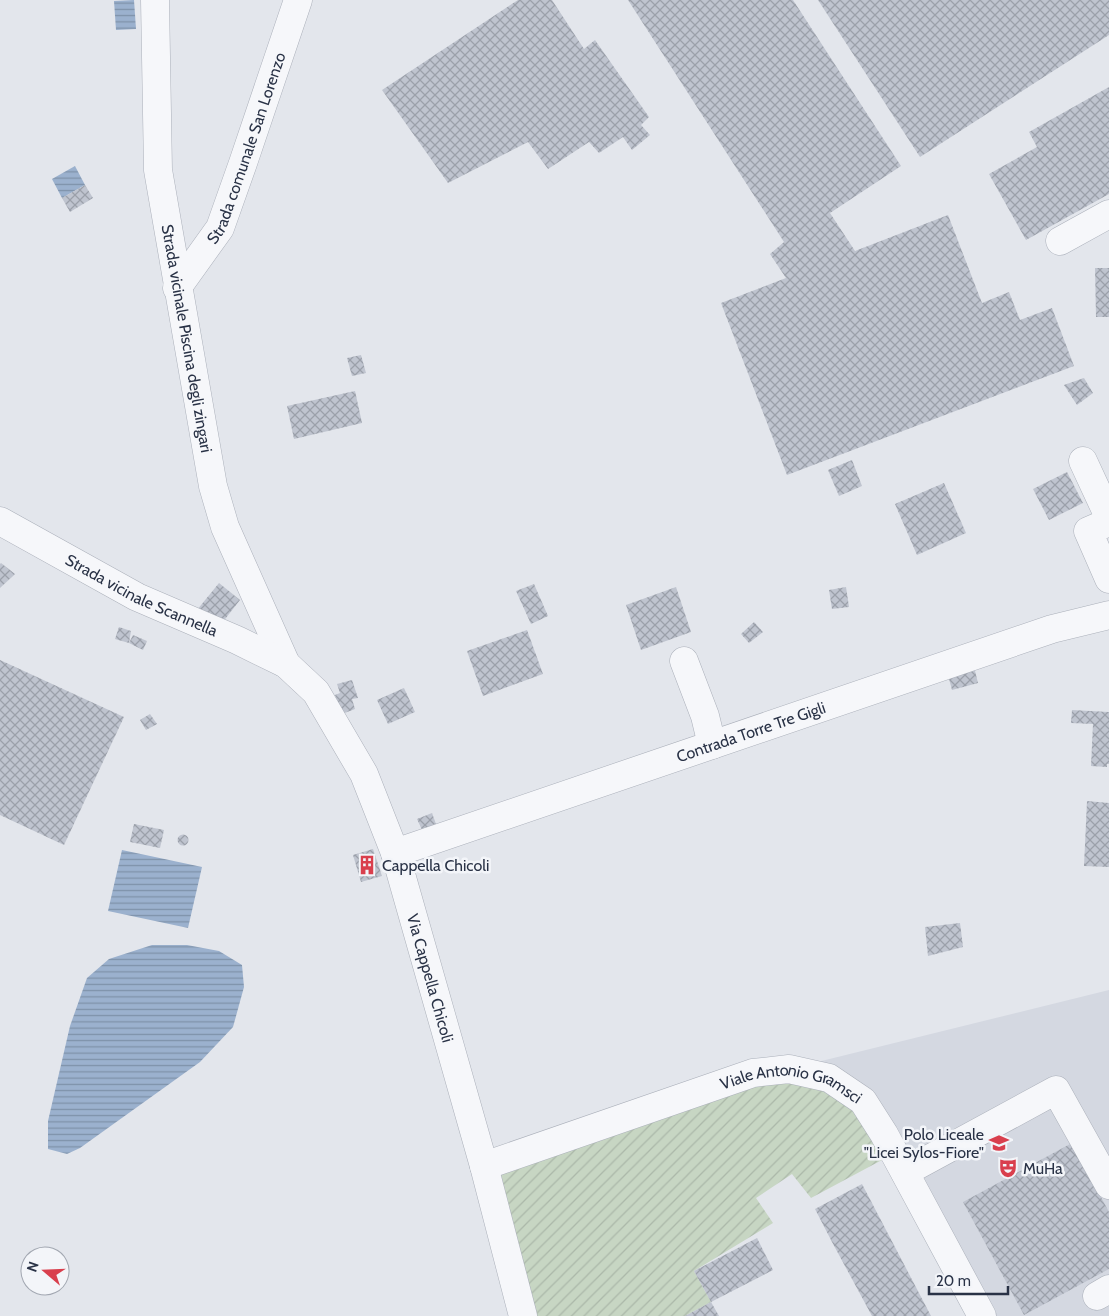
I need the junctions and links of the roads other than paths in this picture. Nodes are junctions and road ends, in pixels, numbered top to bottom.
1 (155, 0) edge
2 (298, 0) edge
3 (1109, 214) edge
4 (1060, 241) dead end
5 (177, 288) junction
6 (1083, 461) dead end
7 (1109, 517) edge
8 (0, 521) edge
9 (1109, 522) edge
10 (1109, 579) edge
11 (1109, 615) edge
12 (684, 661) dead end
13 (286, 664) junction
14 (712, 745) junction
15 (395, 853) junction
16 (484, 1166) junction
17 (905, 1172) junction
18 (1109, 1185) edge
19 (523, 1316) edge
20 (982, 1316) edge

1 - 5 street, Strada vicinale Piscina degli zingari
2 - 5 street, Strada comunale San Lorenzo
3 - 4 street
5 - 13 street, Strada vicinale Piscina degli zingari
6 - 7 street
8 - 13 street, Strada vicinale Scannella
9 - 10 street
11 - 14 street, Contrada Torre Tre Gigli
12 - 14 street
13 - 15 street, Via Cappella Chicoli
14 - 15 street, Contrada Torre Tre Gigli
15 - 16 street, Via Cappella Chicoli
16 - 17 street, Viale Antonio Gramsci
16 - 19 street, Via Cappella Chicoli
17 - 18 street
17 - 20 street, Viale Antonio Gramsci

